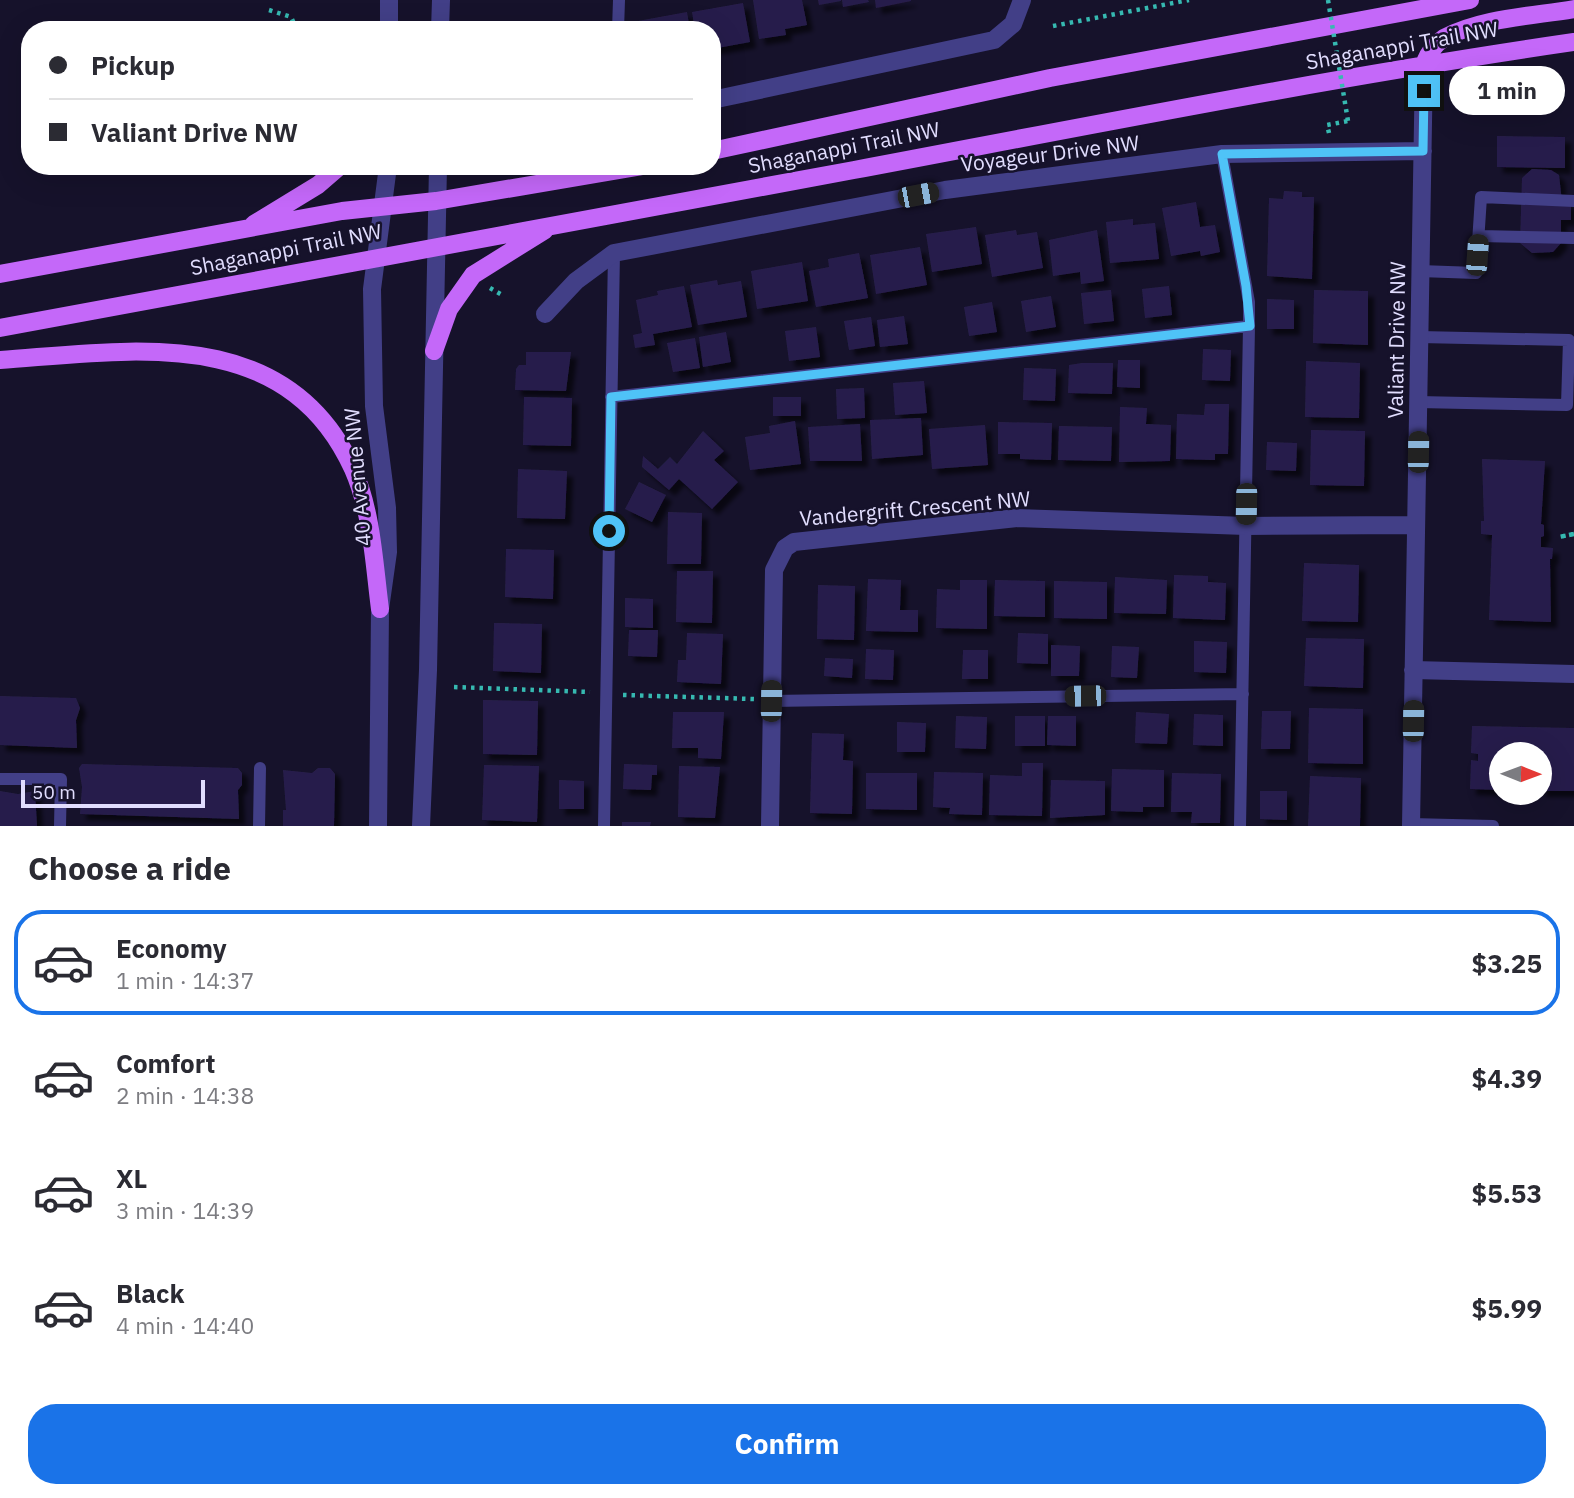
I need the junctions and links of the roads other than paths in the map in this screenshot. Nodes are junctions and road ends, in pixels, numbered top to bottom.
1 (389, 0) edge
2 (440, 0) edge
3 (619, 0) edge
4 (1022, 0) edge
5 (1470, 0) edge
6 (1574, 9) edge
7 (389, 21) edge
8 (440, 21) edge
9 (618, 21) edge
10 (1574, 42) edge
11 (1424, 64) junction
12 (721, 98) edge
13 (721, 149) edge
14 (1423, 151) junction
15 (1222, 154) junction
16 (331, 175) edge
17 (387, 175) edge
18 (437, 175) edge
19 (596, 175) edge
20 (436, 201) junction
21 (1574, 201) edge
22 (384, 206) junction
23 (551, 226) junction
24 (247, 229) junction
25 (1479, 236) junction
26 (1574, 238) edge
27 (435, 246) junction
28 (614, 253) junction
29 (378, 255) junction
30 (1420, 271) junction
31 (0, 274) edge
32 (545, 314) dead end
33 (1250, 326) junction
34 (0, 328) edge
35 (1419, 337) junction
36 (434, 351) junction
37 (0, 360) edge
38 (611, 397) junction
39 (1418, 402) junction
40 (1416, 525) junction
41 (1246, 526) junction
42 (380, 609) junction
43 (1413, 670) junction
44 (1574, 674) edge
45 (1243, 694) junction
46 (771, 701) junction
47 (260, 768) dead end
48 (0, 779) edge
49 (1411, 825) edge
50 (60, 826) edge
51 (259, 826) edge
52 (378, 826) edge
53 (421, 826) edge
54 (604, 826) edge
55 (770, 826) edge
56 (1240, 826) edge
57 (1493, 826) edge

1 - 7 street
2 - 8 street
3 - 9 lane
4 - 12 street
5 - 13 main road, Shaganappi Trail NW
6 - 11 main road
10 - 11 main road, Shaganappi Trail NW
11 - 14 street, Valiant Drive NW
11 - 23 main road, Shaganappi Trail NW
14 - 15 street, Voyageur Drive NW
14 - 30 street, Valiant Drive NW
15 - 28 street, Voyageur Drive NW
15 - 33 lane
16 - 24 main road
17 - 22 street, 40 Avenue NW
18 - 20 street
19 - 20 main road, Shaganappi Trail NW
20 - 22 main road, Shaganappi Trail NW
20 - 27 street
21 - 25 lane
22 - 24 main road, Shaganappi Trail NW
22 - 29 street, 40 Avenue NW
23 - 27 main road, Shaganappi Trail NW
23 - 36 main road
24 - 31 main road, Shaganappi Trail NW
25 - 26 lane
25 - 30 lane
27 - 29 main road, Shaganappi Trail NW
27 - 36 street
28 - 32 street, Voyageur Drive NW
28 - 38 lane
29 - 34 main road, Shaganappi Trail NW
29 - 42 street, 40 Avenue NW
30 - 35 street, Valiant Drive NW
33 - 38 lane
33 - 41 lane
35 - 39 street, Valiant Drive NW
35 - 39 lane
36 - 53 street
37 - 42 main road
38 - 54 lane
39 - 40 street, Valiant Drive NW
40 - 41 street, Vandergrift Crescent NW
40 - 43 street, Valiant Drive NW
41 - 45 lane
41 - 46 street, Vandergrift Crescent NW
42 - 52 street, 40 Avenue NW
43 - 44 street
43 - 49 street, Valiant Drive NW
45 - 46 lane
45 - 56 lane
46 - 55 street, Vandergrift Crescent NW
47 - 51 lane
48 - 50 lane
49 - 57 lane

